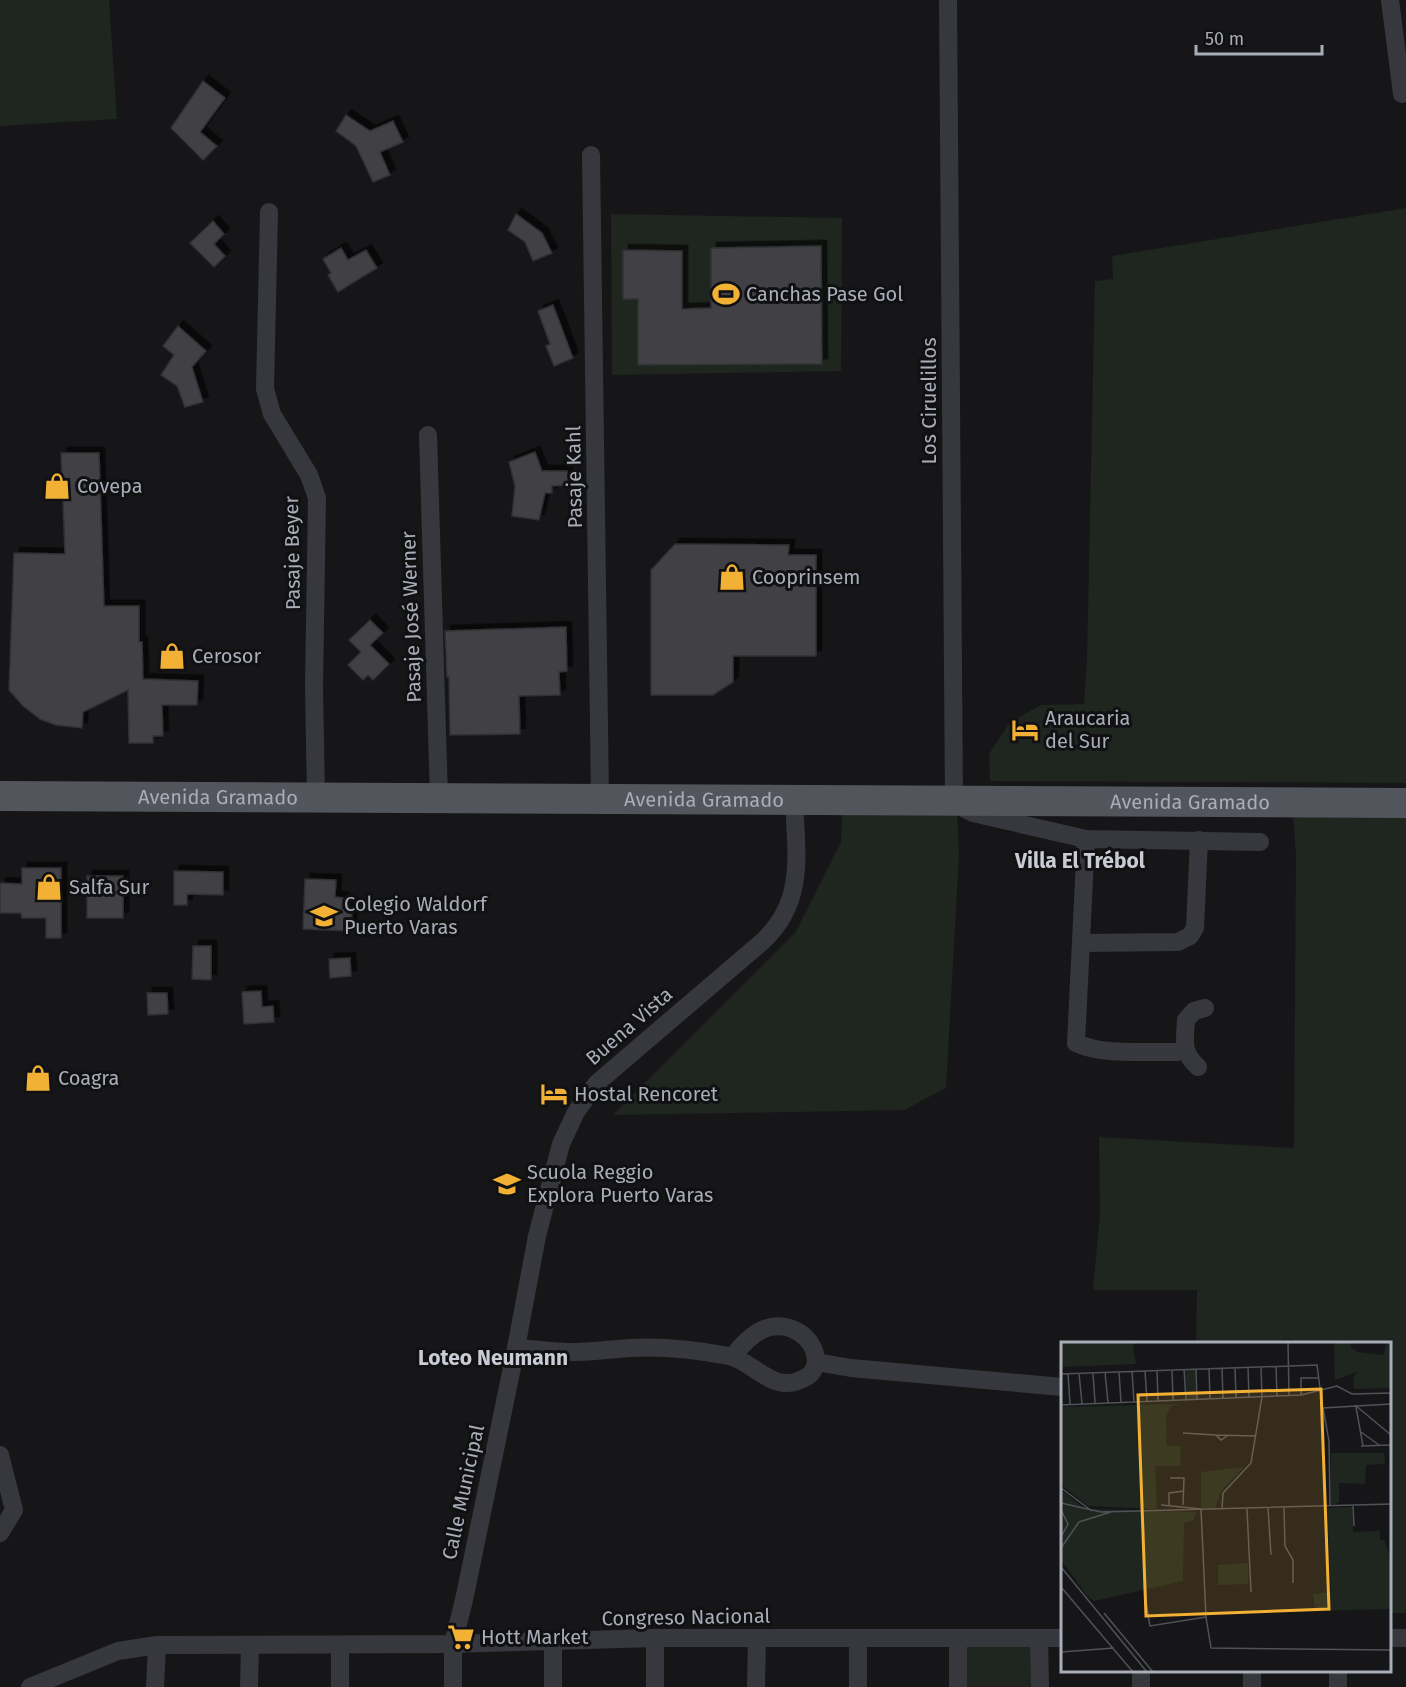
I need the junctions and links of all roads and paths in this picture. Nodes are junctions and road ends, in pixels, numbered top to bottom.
1 (948, 0) edge
2 (1390, 0) edge
3 (1402, 94) dead end
4 (591, 155) dead end
5 (268, 212) dead end
6 (428, 435) dead end
7 (0, 796) edge
8 (316, 798) junction
9 (439, 798) junction
10 (600, 799) junction
11 (794, 800) junction
12 (954, 801) junction
13 (1406, 803) edge
14 (1086, 839) junction
15 (1199, 840) junction
16 (1260, 842) dead end
17 (1081, 943) junction
18 (1205, 1008) dead end
19 (1185, 1050) junction
20 (1198, 1067) dead end
21 (516, 1348) junction
22 (733, 1357) junction
23 (816, 1362) junction
24 (1061, 1387) edge
25 (0, 1455) edge
26 (0, 1533) edge
27 (655, 1638) junction
28 (757, 1638) junction
29 (858, 1638) junction
30 (957, 1638) junction
31 (1039, 1638) junction
32 (1061, 1638) edge
33 (553, 1641) junction
34 (453, 1644) junction
35 (157, 1645) junction
36 (250, 1645) junction
37 (340, 1645) junction
38 (30, 1687) edge
39 (155, 1687) edge
40 (249, 1687) edge
41 (340, 1687) edge
42 (453, 1687) edge
43 (553, 1687) edge
44 (655, 1687) edge
45 (756, 1687) edge
46 (858, 1687) edge
47 (958, 1687) edge
48 (1040, 1687) edge

1 - 12 street, Los Ciruelillos
2 - 3 street
4 - 10 street, Pasaje Kahl
5 - 8 street, Pasaje Beyer
6 - 9 street, Pasaje José Werner
7 - 8 main road, Avenida Gramado
8 - 9 main road, Avenida Gramado
9 - 10 main road, Avenida Gramado
10 - 11 main road, Avenida Gramado
11 - 12 main road, Avenida Gramado
11 - 21 street, Buena Vista
12 - 13 main road, Avenida Gramado
12 - 14 street
14 - 15 street
14 - 17 street
15 - 16 street
15 - 17 street
17 - 19 street
18 - 19 street
19 - 20 street
21 - 22 street
21 - 34 street, Calle Municipal
22 - 23 street
22 - 23 street
23 - 24 street
25 - 26 street
27 - 28 street, Congreso Nacional
27 - 33 street, Congreso Nacional
27 - 44 street
28 - 29 street, Congreso Nacional
28 - 45 street
29 - 30 street, Congreso Nacional
29 - 46 street
30 - 31 street, Congreso Nacional
30 - 47 street
31 - 32 street, Congreso Nacional
31 - 48 street
33 - 34 street, Congreso Nacional
33 - 43 street
34 - 37 street, Congreso Nacional
34 - 42 street, Calle Municipal
35 - 36 street, Congreso Nacional
35 - 38 street, Congreso Nacional
35 - 39 street
36 - 37 street, Congreso Nacional
36 - 40 street
37 - 41 street

